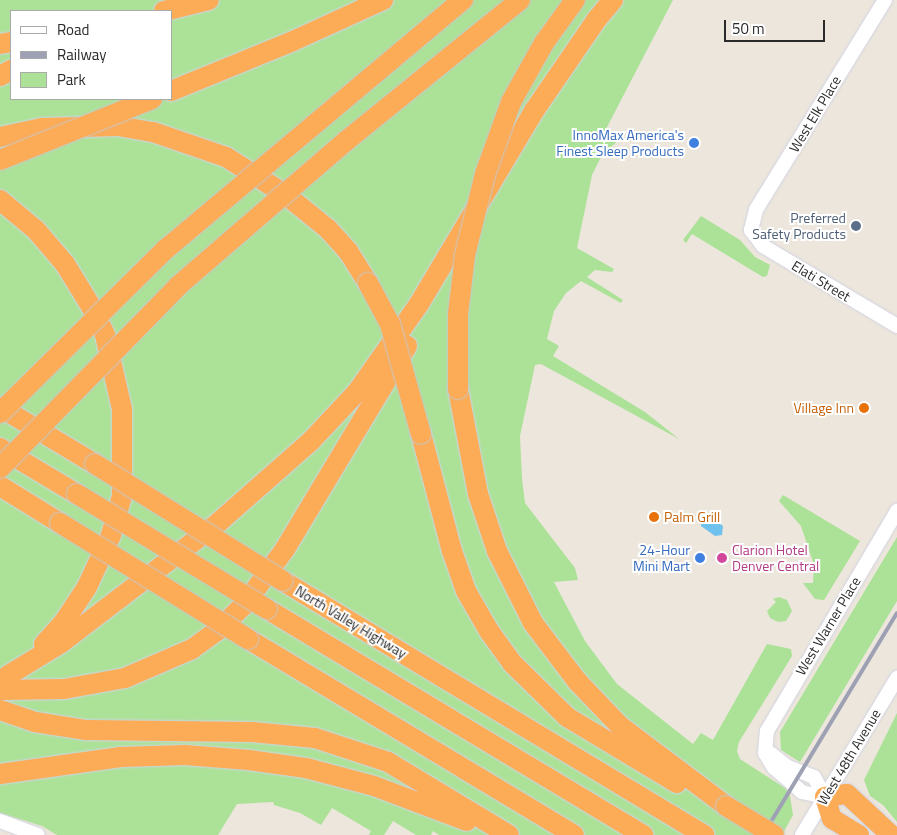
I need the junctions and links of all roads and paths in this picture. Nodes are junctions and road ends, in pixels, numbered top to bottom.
1 (209, 0) edge
2 (383, 0) edge
3 (462, 0) edge
4 (520, 0) edge
5 (575, 0) edge
6 (613, 0) edge
7 (885, 0) edge
8 (168, 10) edge
9 (172, 91) edge
10 (150, 100) edge
11 (0, 137) edge
12 (0, 160) edge
13 (502, 168) junction
14 (0, 200) edge
15 (751, 230) joint
16 (897, 326) edge
17 (0, 407) edge
18 (0, 414) edge
19 (0, 448) edge
20 (0, 468) edge
21 (0, 486) edge
22 (897, 511) edge
23 (897, 678) edge
24 (2, 682) edge
25 (0, 710) edge
26 (0, 774) edge
27 (825, 797) junction
28 (726, 806) junction
29 (0, 821) edge
30 (38, 835) edge
31 (500, 835) edge
32 (508, 835) edge
33 (574, 835) edge
34 (643, 835) edge
35 (704, 835) edge
36 (774, 835) edge
37 (802, 835) edge
38 (859, 835) edge
39 (891, 835) edge

1 - 8 highway
2 - 9 highway
3 - 18 highway, bridge
4 - 20 highway, bridge
5 - 28 highway, bridge
6 - 13 highway
7 - 15 street, West Elk Place
10 - 12 highway, bridge
11 - 28 highway, bridge
13 - 24 highway
13 - 24 highway
14 - 24 highway
15 - 16 street, Elati Street
17 - 35 highway, North Valley Highway, bridge
19 - 34 highway, bridge
21 - 33 highway, bridge
22 - 27 street, West Warner Place
23 - 27 street, West 48th Avenue
25 - 32 highway
26 - 31 highway
27 - 37 street, West 48th Avenue
27 - 38 highway
27 - 39 highway
28 - 36 highway, bridge
29 - 30 street

